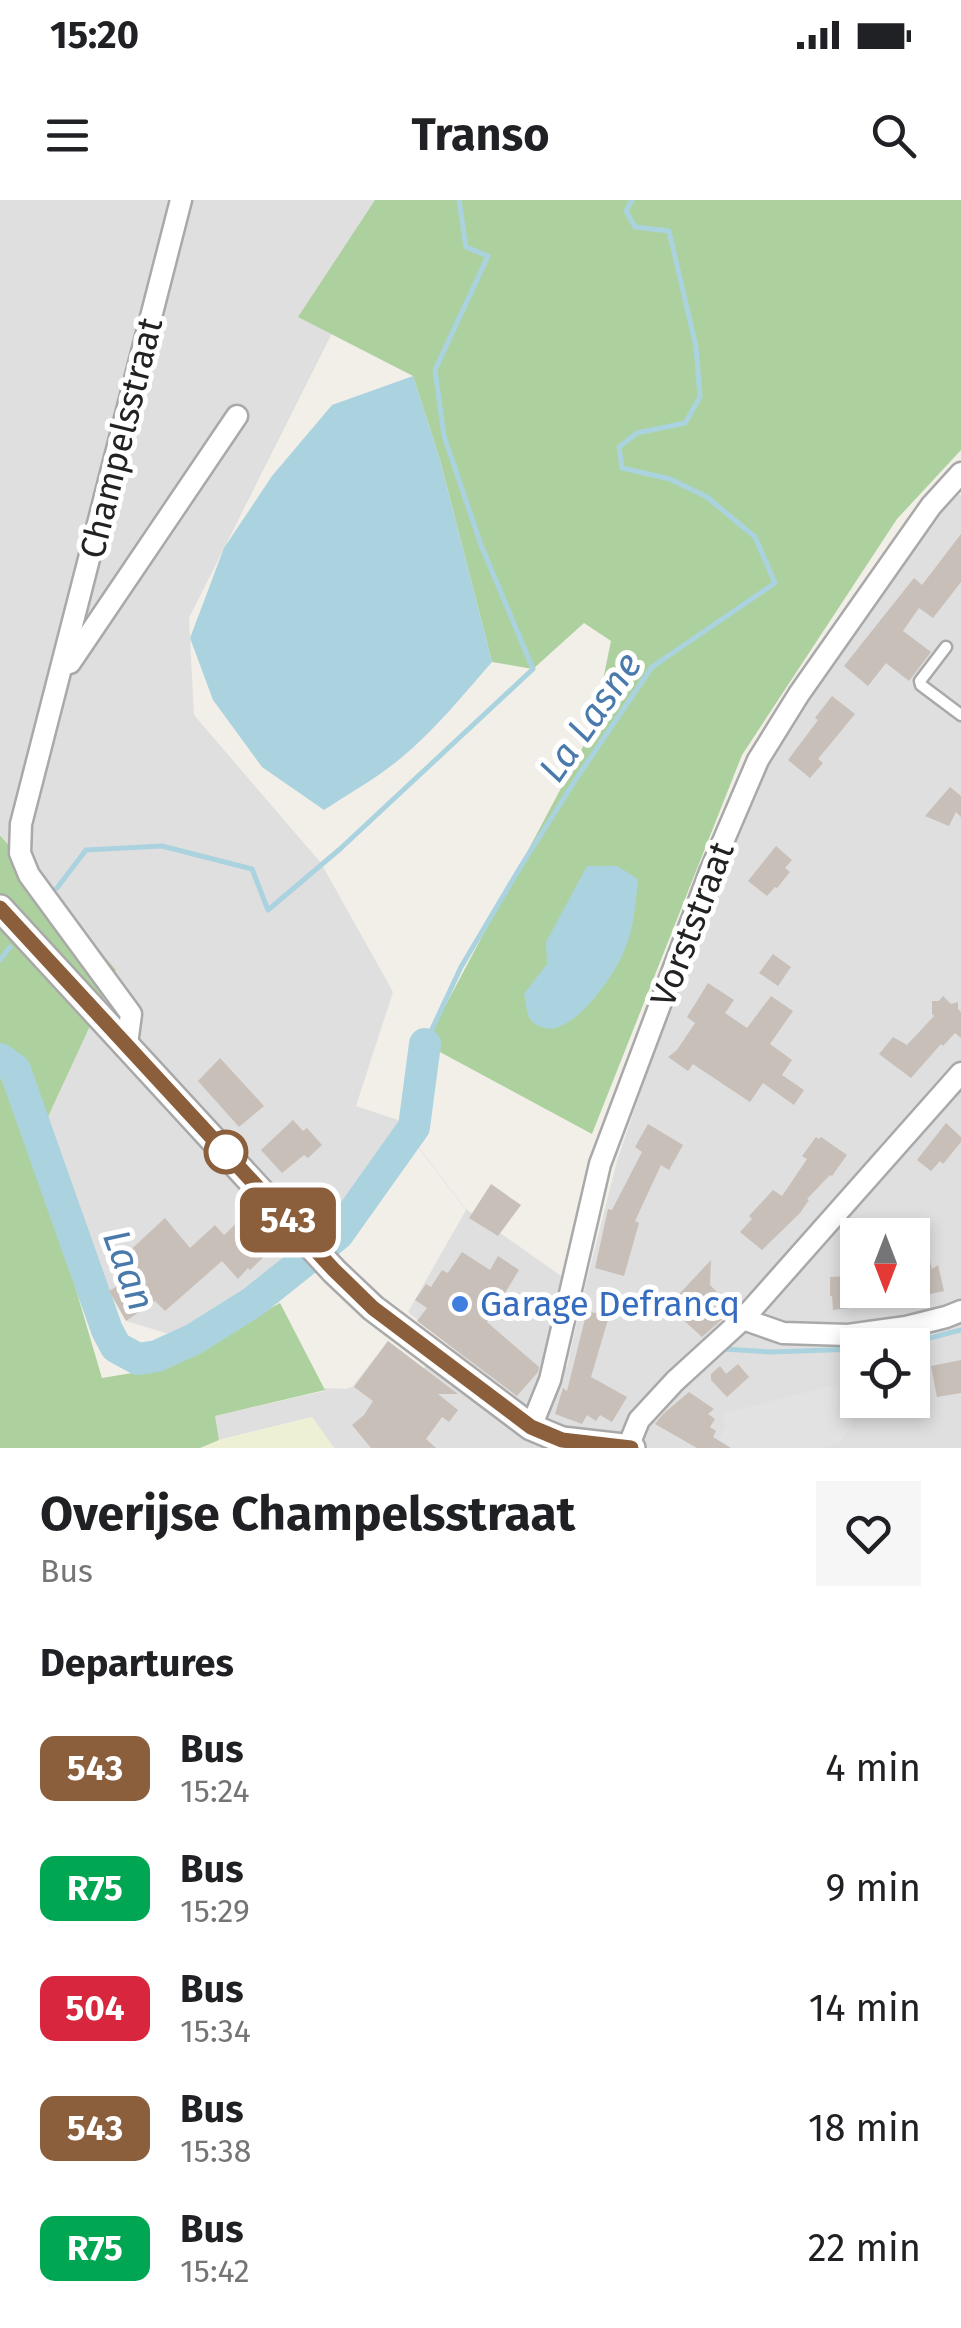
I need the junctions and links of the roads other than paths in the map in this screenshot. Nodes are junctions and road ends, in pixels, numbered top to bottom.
1 (182, 200) edge
2 (237, 416) dead end
3 (961, 472) edge
4 (946, 647) dead end
5 (60, 676) junction
6 (961, 715) edge
7 (0, 908) edge
8 (127, 1044) junction
9 (961, 1073) edge
10 (961, 1311) edge
11 (743, 1320) junction
12 (531, 1427) junction
13 (565, 1444) edge
14 (630, 1447) edge

1 - 5 street, Champelsstraat
2 - 5 street, Champelsstraat
3 - 12 street, Vorststraat
4 - 6 lane
5 - 8 street, Champelsstraat
7 - 8 street
8 - 12 street
9 - 11 street
10 - 11 street
11 - 14 street
12 - 13 street
13 - 14 street

